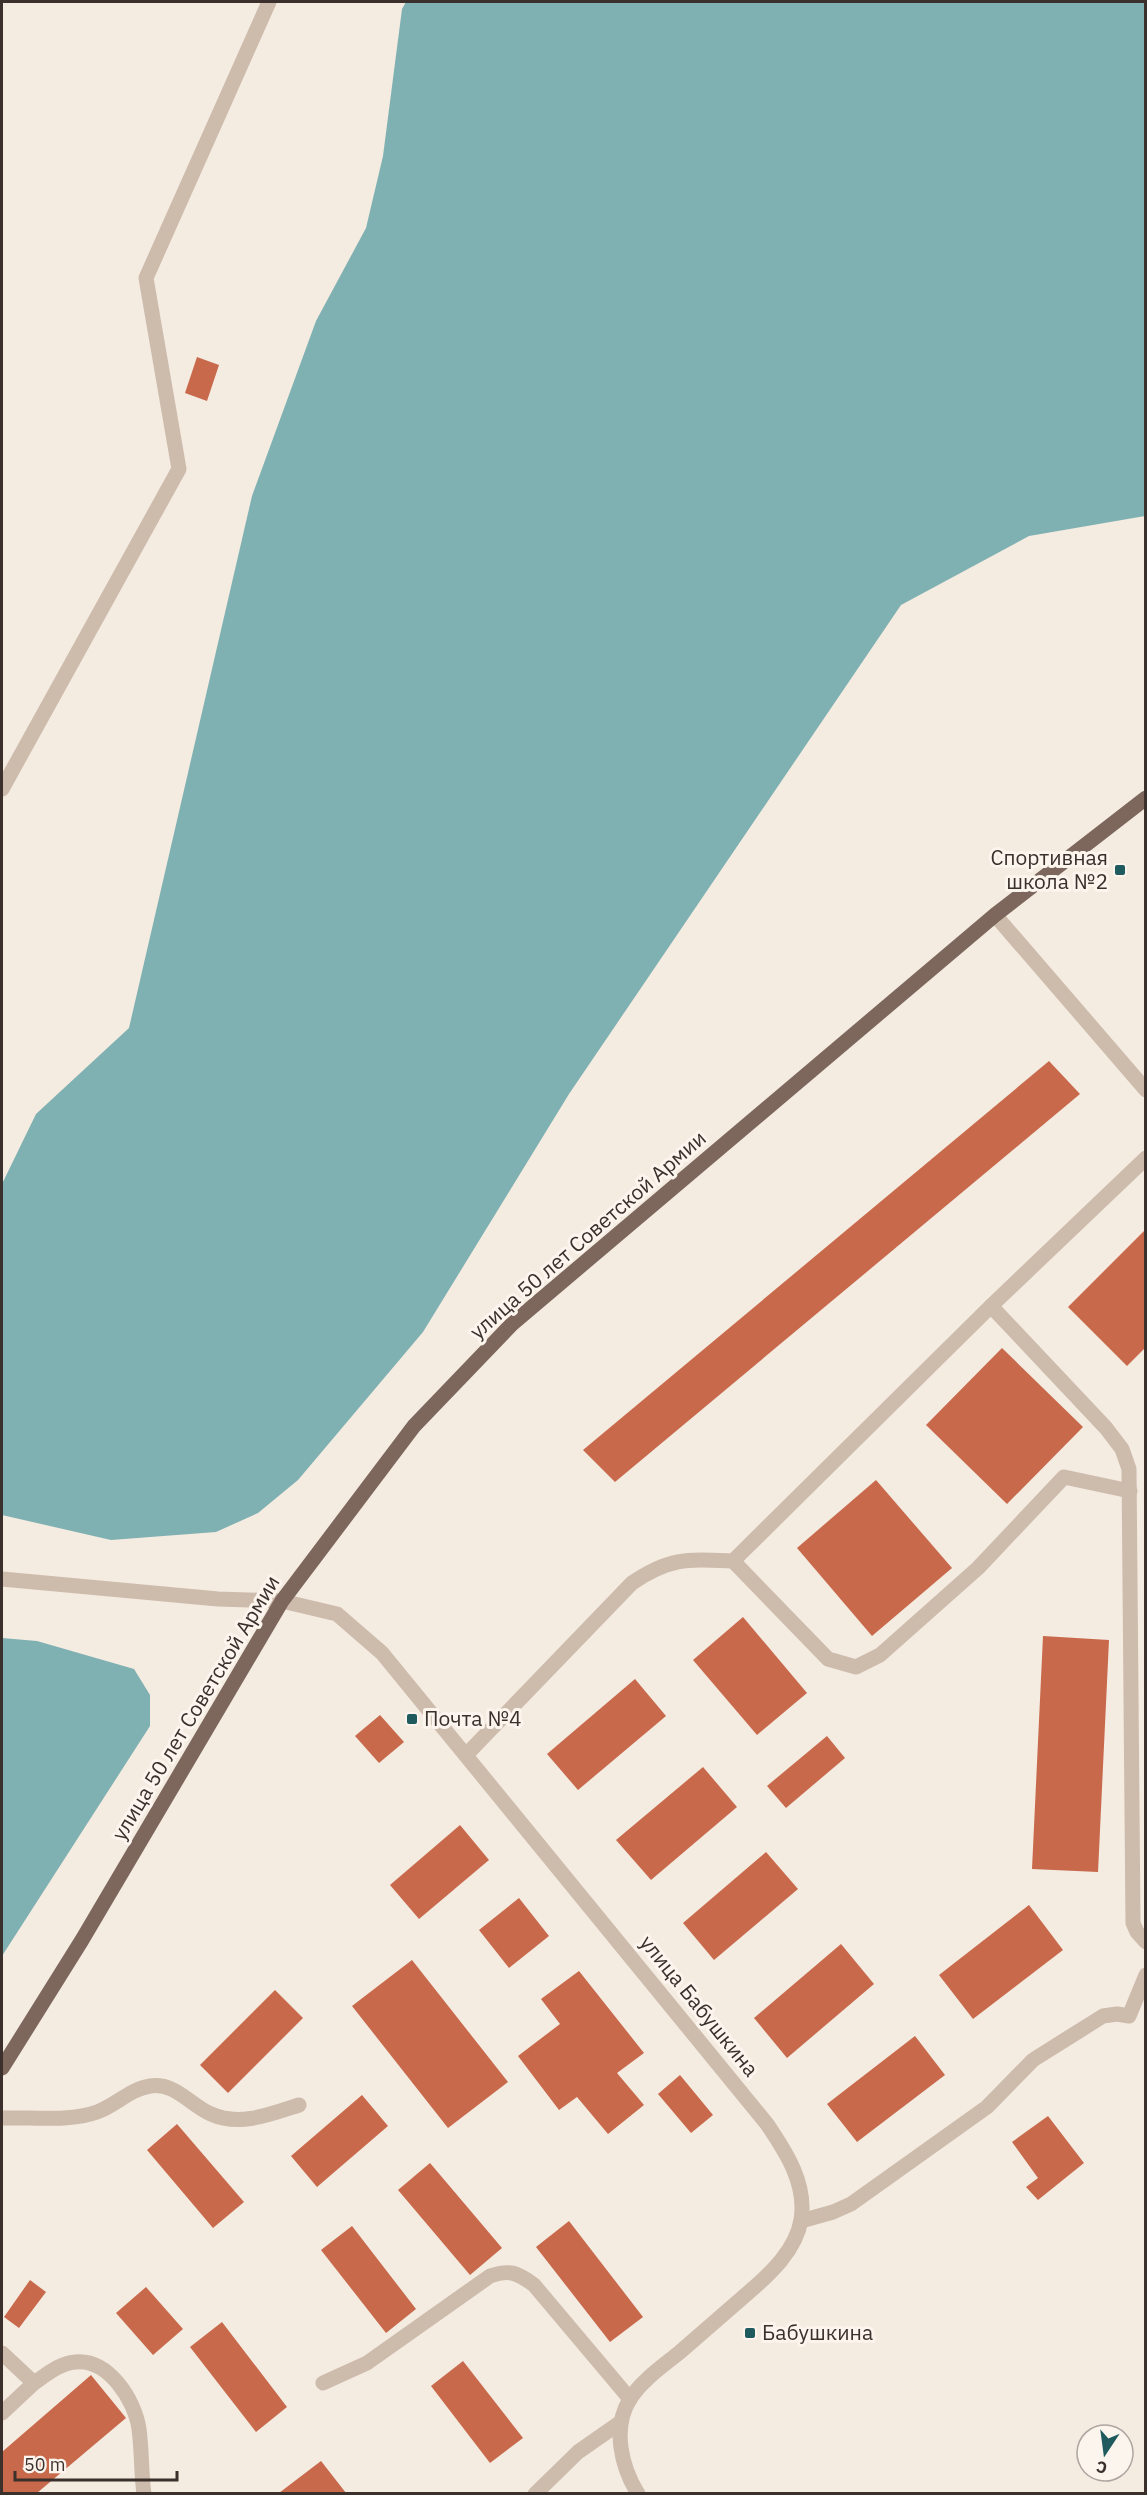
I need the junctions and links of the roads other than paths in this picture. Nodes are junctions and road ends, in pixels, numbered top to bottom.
1 (269, 2) edge
2 (2, 789) edge
3 (1146, 798) edge
4 (995, 915) junction
5 (1146, 1090) edge
6 (1146, 1158) edge
7 (991, 1305) junction
8 (1130, 1491) junction
9 (1146, 1555) edge
10 (1129, 1557) junction
11 (733, 1561) junction
12 (2, 1579) edge
13 (282, 1601) junction
14 (467, 1754) junction
15 (1146, 1942) edge
16 (1146, 1975) edge
17 (2, 2068) edge
18 (299, 2105) dead end
19 (2, 2118) edge
20 (801, 2221) junction
21 (2, 2353) edge
22 (34, 2383) junction
23 (323, 2383) dead end
24 (630, 2399) junction
25 (2, 2413) edge
26 (621, 2422) junction
27 (144, 2493) edge
28 (535, 2493) edge
29 (638, 2493) edge

1 - 2 street
3 - 4 main road, улица 50 лет Советской Армии
4 - 5 street
4 - 13 main road, улица 50 лет Советской Армии
6 - 7 street
7 - 8 street
7 - 11 street
8 - 10 street
8 - 11 street
9 - 10 street
10 - 15 street
11 - 14 street
12 - 13 street, улица Бабушкина
13 - 14 street, улица Бабушкина
13 - 17 main road, улица 50 лет Советской Армии
14 - 20 street, улица Бабушкина
16 - 20 street
18 - 19 street
20 - 24 street, улица Бабушкина
21 - 22 street
22 - 25 street
22 - 27 street
23 - 24 street
24 - 26 street, улица Бабушкина
26 - 28 street
26 - 29 street, улица Бабушкина

